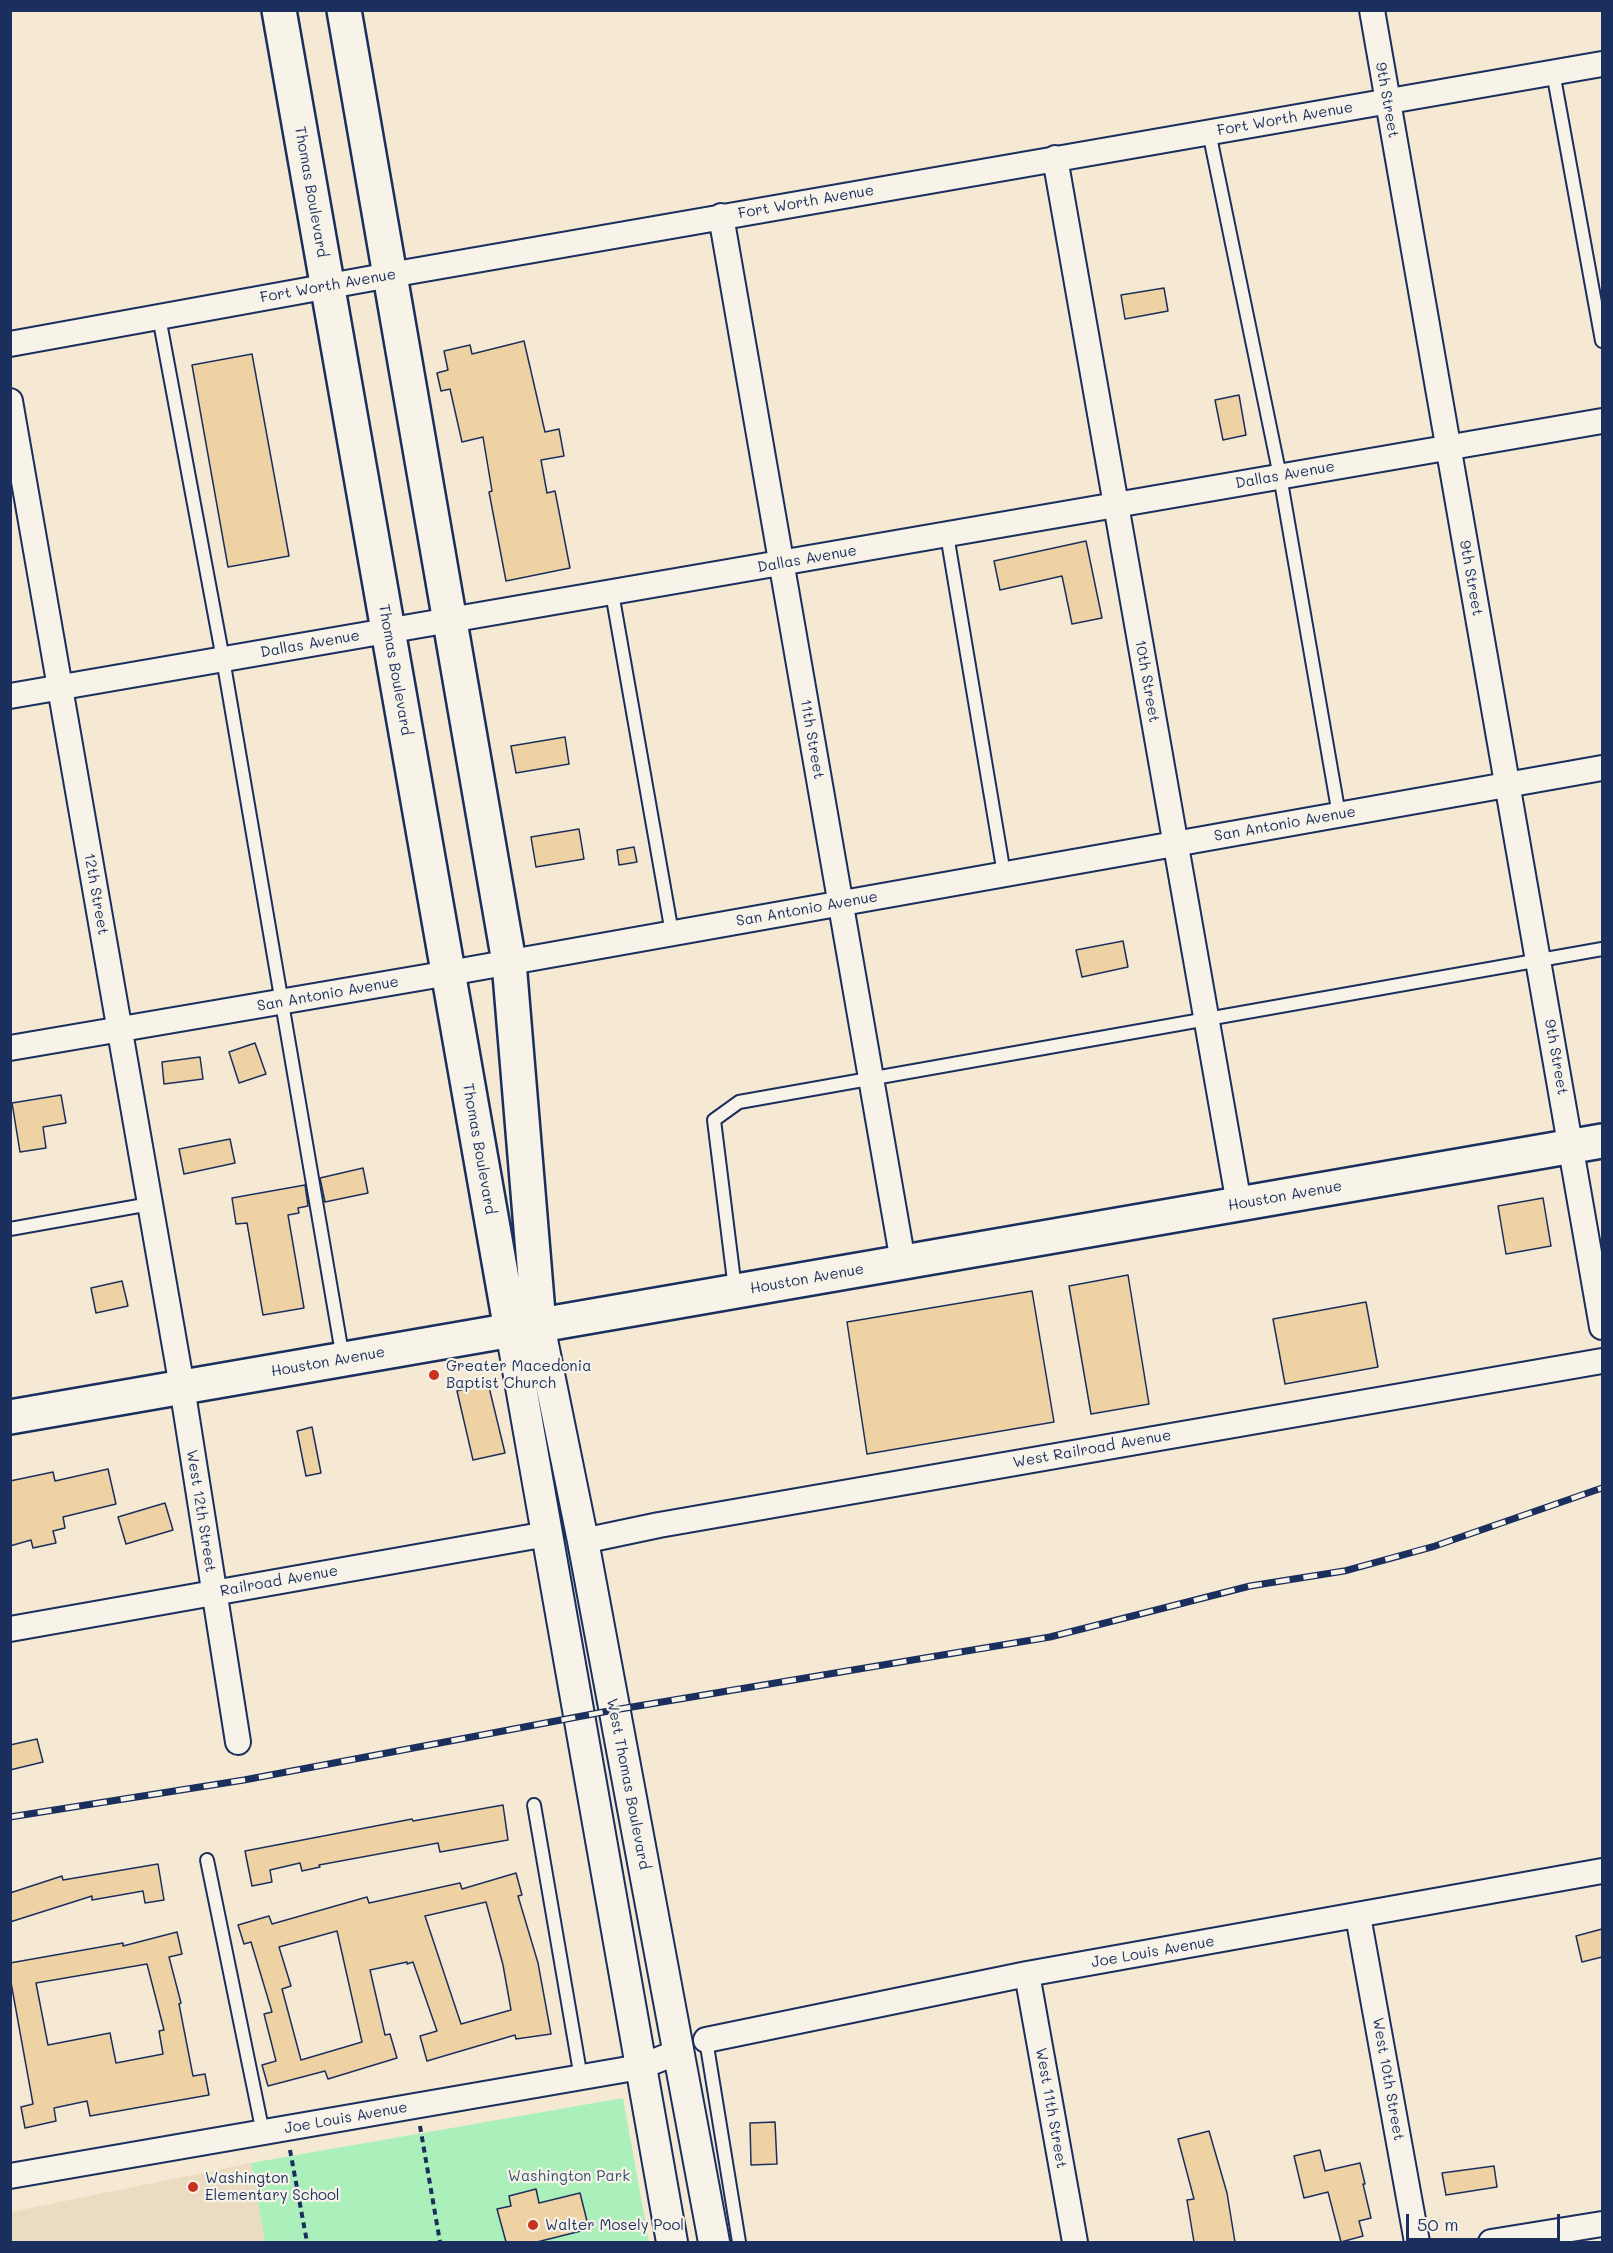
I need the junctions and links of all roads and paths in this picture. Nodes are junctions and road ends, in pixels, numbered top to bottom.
1 (279, 10) edge
2 (344, 10) edge
3 (1372, 10) edge
4 (1602, 64) edge
5 (1553, 72) junction
6 (1388, 102) junction
7 (1209, 132) junction
8 (1054, 158) junction
9 (721, 216) junction
10 (390, 275) junction
11 (327, 287) junction
12 (159, 317) junction
13 (1602, 341) edge
14 (10, 344) edge
15 (10, 401) edge
16 (1602, 421) edge
17 (1448, 448) junction
18 (1280, 476) junction
19 (1116, 504) junction
20 (947, 535) junction
21 (782, 563) junction
22 (612, 592) junction
23 (450, 620) junction
24 (388, 631) junction
25 (223, 659) junction
26 (60, 687) junction
27 (10, 696) edge
28 (1602, 768) edge
29 (1507, 785) junction
30 (1339, 815) junction
31 (1175, 844) junction
32 (1004, 874) junction
33 (841, 903) junction
34 (672, 933) junction
35 (1602, 949) edge
36 (1538, 960) junction
37 (509, 962) junction
38 (449, 973) junction
39 (281, 1002) junction
40 (1206, 1019) junction
41 (120, 1030) junction
42 (10, 1048) edge
43 (871, 1077) junction
44 (1587, 1144) edge
45 (150, 1204) junction
46 (1239, 1204) junction
47 (10, 1229) edge
48 (903, 1262) junction
49 (736, 1291) junction
50 (1602, 1327) edge
51 (525, 1328) junction
52 (343, 1359) junction
53 (1602, 1361) edge
54 (182, 1387) junction
55 (10, 1417) edge
56 (547, 1534) junction
57 (583, 1541) junction
58 (214, 1593) junction
59 (10, 1629) edge
60 (238, 1742) dead end
61 (534, 1804) dead end
62 (207, 1860) dead end
63 (1602, 1871) edge
64 (1358, 1916) junction
65 (1027, 1974) junction
66 (706, 2040) joint
67 (678, 2052) junction
68 (640, 2067) junction
69 (580, 2078) junction
70 (420, 2126) dead end
71 (263, 2133) junction
72 (290, 2149) dead end
73 (10, 2176) edge
74 (1602, 2224) edge
75 (307, 2242) edge
76 (440, 2242) edge
77 (672, 2242) edge
78 (714, 2242) edge
79 (739, 2242) edge
80 (1075, 2242) edge
81 (1417, 2242) edge
82 (1491, 2242) edge

1 - 11 main road, Thomas Boulevard
2 - 10 main road
3 - 6 street, 9th Street
4 - 5 street, Fort Worth Avenue
5 - 6 street, Fort Worth Avenue
5 - 13 lane
6 - 7 street, Fort Worth Avenue
6 - 17 street, 9th Street
7 - 8 street, Fort Worth Avenue
7 - 18 lane
8 - 9 street, Fort Worth Avenue
8 - 19 street, 10th Street
9 - 10 street, Fort Worth Avenue
9 - 21 street, 11th Street
10 - 11 street, Fort Worth Avenue
10 - 23 main road
11 - 12 street, Fort Worth Avenue
11 - 24 main road, Thomas Boulevard
12 - 14 street, Fort Worth Avenue
12 - 25 lane
15 - 26 street, 12th Street
16 - 17 street, Dallas Avenue
17 - 18 street, Dallas Avenue
17 - 29 street, 9th Street
18 - 19 street, Dallas Avenue
18 - 30 lane
19 - 20 street, Dallas Avenue
19 - 31 street, 10th Street
20 - 21 street, Dallas Avenue
20 - 32 lane
21 - 22 street, Dallas Avenue
21 - 33 street, 11th Street
22 - 23 street, Dallas Avenue
22 - 34 lane
23 - 24 street, Dallas Avenue
23 - 37 main road
24 - 25 street, Dallas Avenue
24 - 38 main road, Thomas Boulevard
25 - 26 street, Dallas Avenue
25 - 39 lane
26 - 27 street, Dallas Avenue
26 - 41 street, 12th Street
28 - 29 street, San Antonio Avenue
29 - 30 street, San Antonio Avenue
29 - 36 street, 9th Street
30 - 31 street, San Antonio Avenue
31 - 32 street, San Antonio Avenue
31 - 40 street, 10th Street
32 - 33 street, San Antonio Avenue
33 - 34 street, San Antonio Avenue
33 - 43 street, 11th Street
34 - 37 street, San Antonio Avenue
35 - 36 lane
36 - 40 lane
36 - 44 street, 9th Street
37 - 38 street, San Antonio Avenue
37 - 51 main road
38 - 39 street, San Antonio Avenue
38 - 51 main road, Thomas Boulevard
39 - 41 street, San Antonio Avenue
39 - 52 lane
40 - 43 lane
40 - 46 street, 10th Street
41 - 42 street, San Antonio Avenue
41 - 45 street, 12th Street
43 - 48 street, 11th Street
43 - 49 lane
44 - 46 main road, Houston Avenue
44 - 50 street, 9th Street
45 - 47 lane
45 - 54 street, 12th Street
46 - 48 main road, Houston Avenue
48 - 49 main road, Houston Avenue
49 - 51 main road, Houston Avenue
51 - 52 main road, Houston Avenue
51 - 56 street
51 - 57 street, West Thomas Boulevard
52 - 54 main road, Houston Avenue
53 - 57 street, West Railroad Avenue
54 - 55 main road, Houston Avenue
54 - 58 street, West 12th Street
56 - 58 street, Railroad Avenue
56 - 68 street
57 - 67 street, West Thomas Boulevard
58 - 59 street, Railroad Avenue
58 - 60 street, West 12th Street
61 - 69 lane
62 - 71 lane
63 - 64 street, Joe Louis Avenue
64 - 65 street, Joe Louis Avenue
64 - 81 street, West 10th Street
65 - 66 street, Joe Louis Avenue
65 - 80 street, West 11th Street
66 - 79 lane
67 - 68 street, Joe Louis Avenue
67 - 78 street, West Thomas Boulevard
68 - 69 street, Joe Louis Avenue
68 - 77 street
69 - 71 street, Joe Louis Avenue
70 - 76 path
71 - 73 street, Joe Louis Avenue
72 - 75 path
74 - 82 street

